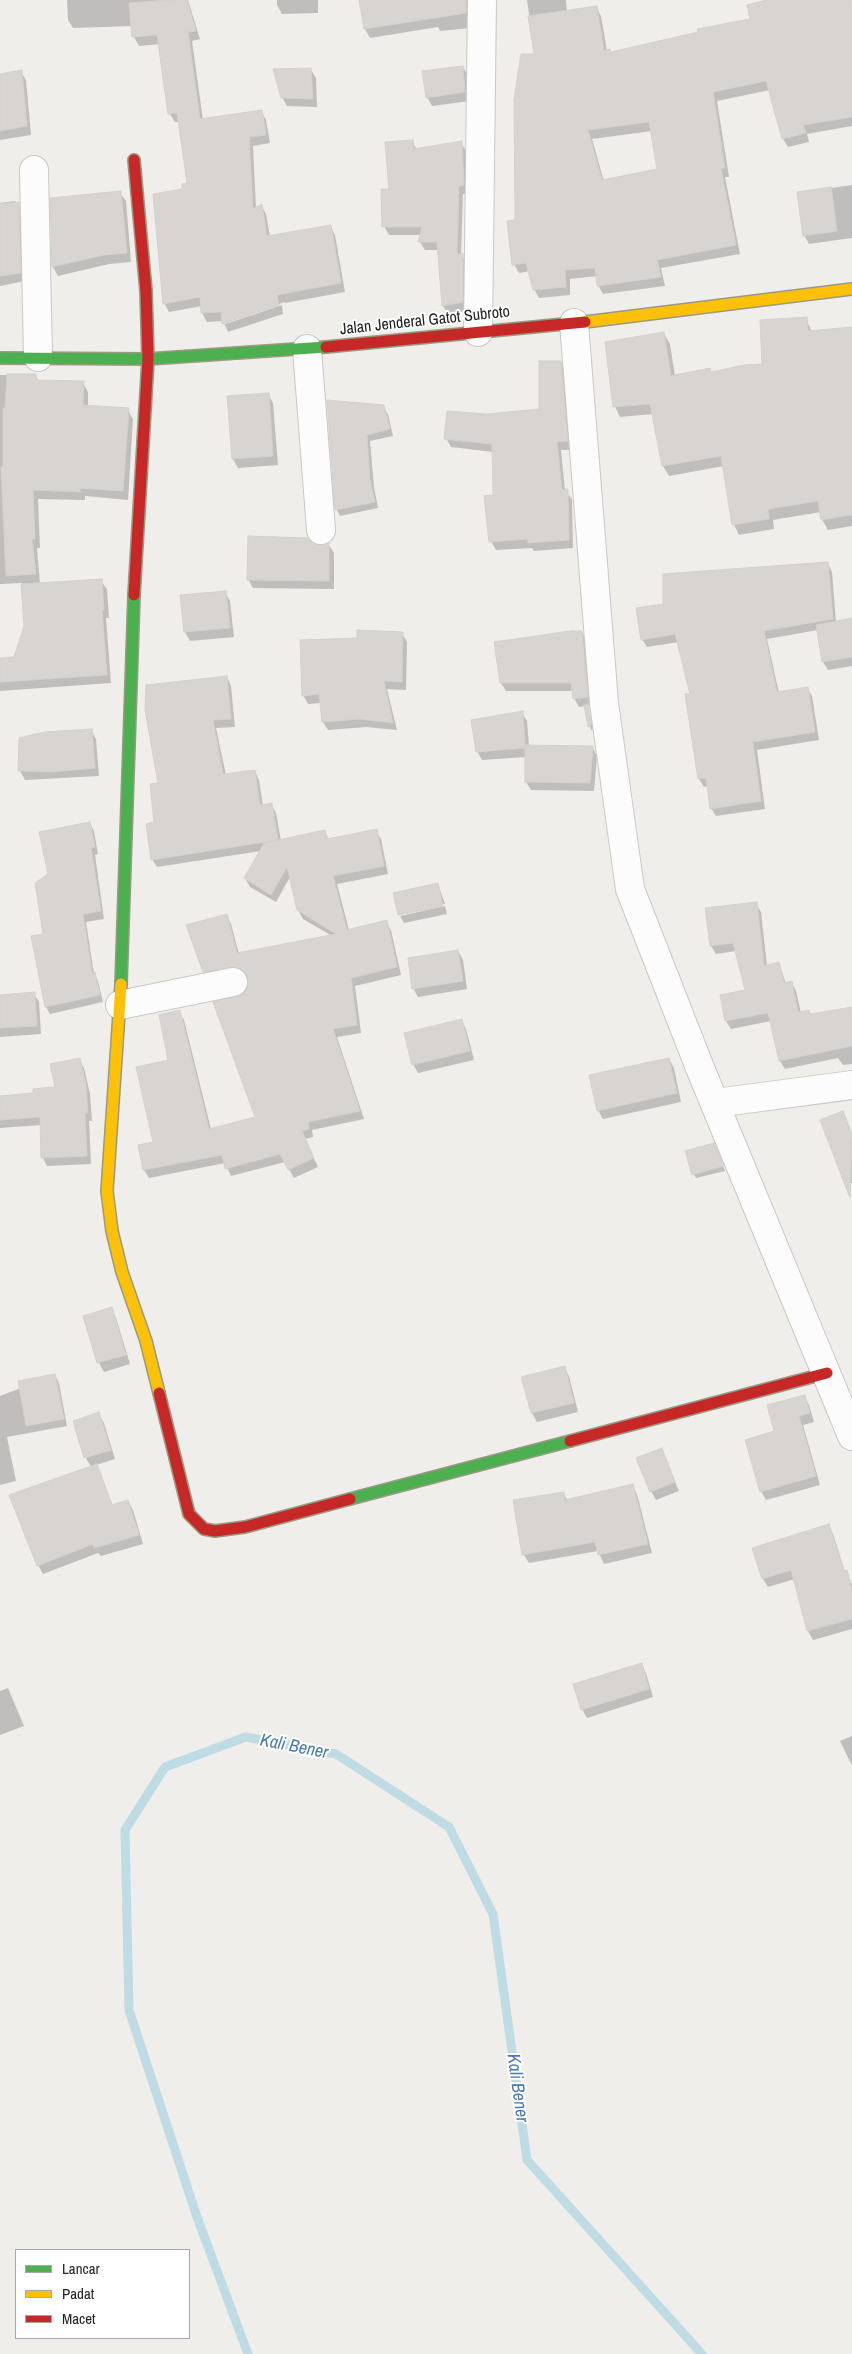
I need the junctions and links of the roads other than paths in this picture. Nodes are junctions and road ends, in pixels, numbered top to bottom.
1 (482, 0) edge
2 (134, 160) dead end
3 (34, 170) dead end
4 (852, 290) edge
5 (574, 323) junction
6 (478, 332) junction
7 (307, 349) junction
8 (38, 357) junction
9 (0, 358) edge
10 (148, 359) junction
11 (321, 530) dead end
12 (234, 982) dead end
13 (120, 1005) junction
14 (852, 1085) edge
15 (716, 1103) junction
16 (827, 1373) junction
17 (852, 1436) edge

1 - 6 street
2 - 10 main road
3 - 8 street
4 - 5 main road, Jalan Jenderal Gatot Subroto
5 - 6 main road, Jalan Jenderal Gatot Subroto
5 - 15 street
6 - 7 main road, Jalan Jenderal Gatot Subroto
7 - 10 main road, Jalan Jenderal Gatot Subroto
7 - 11 street
8 - 9 main road, Jalan Jenderal Gatot Subroto
8 - 10 main road, Jalan Jenderal Gatot Subroto
10 - 13 main road
12 - 13 street
13 - 16 main road
14 - 15 street
15 - 16 street
16 - 17 street

